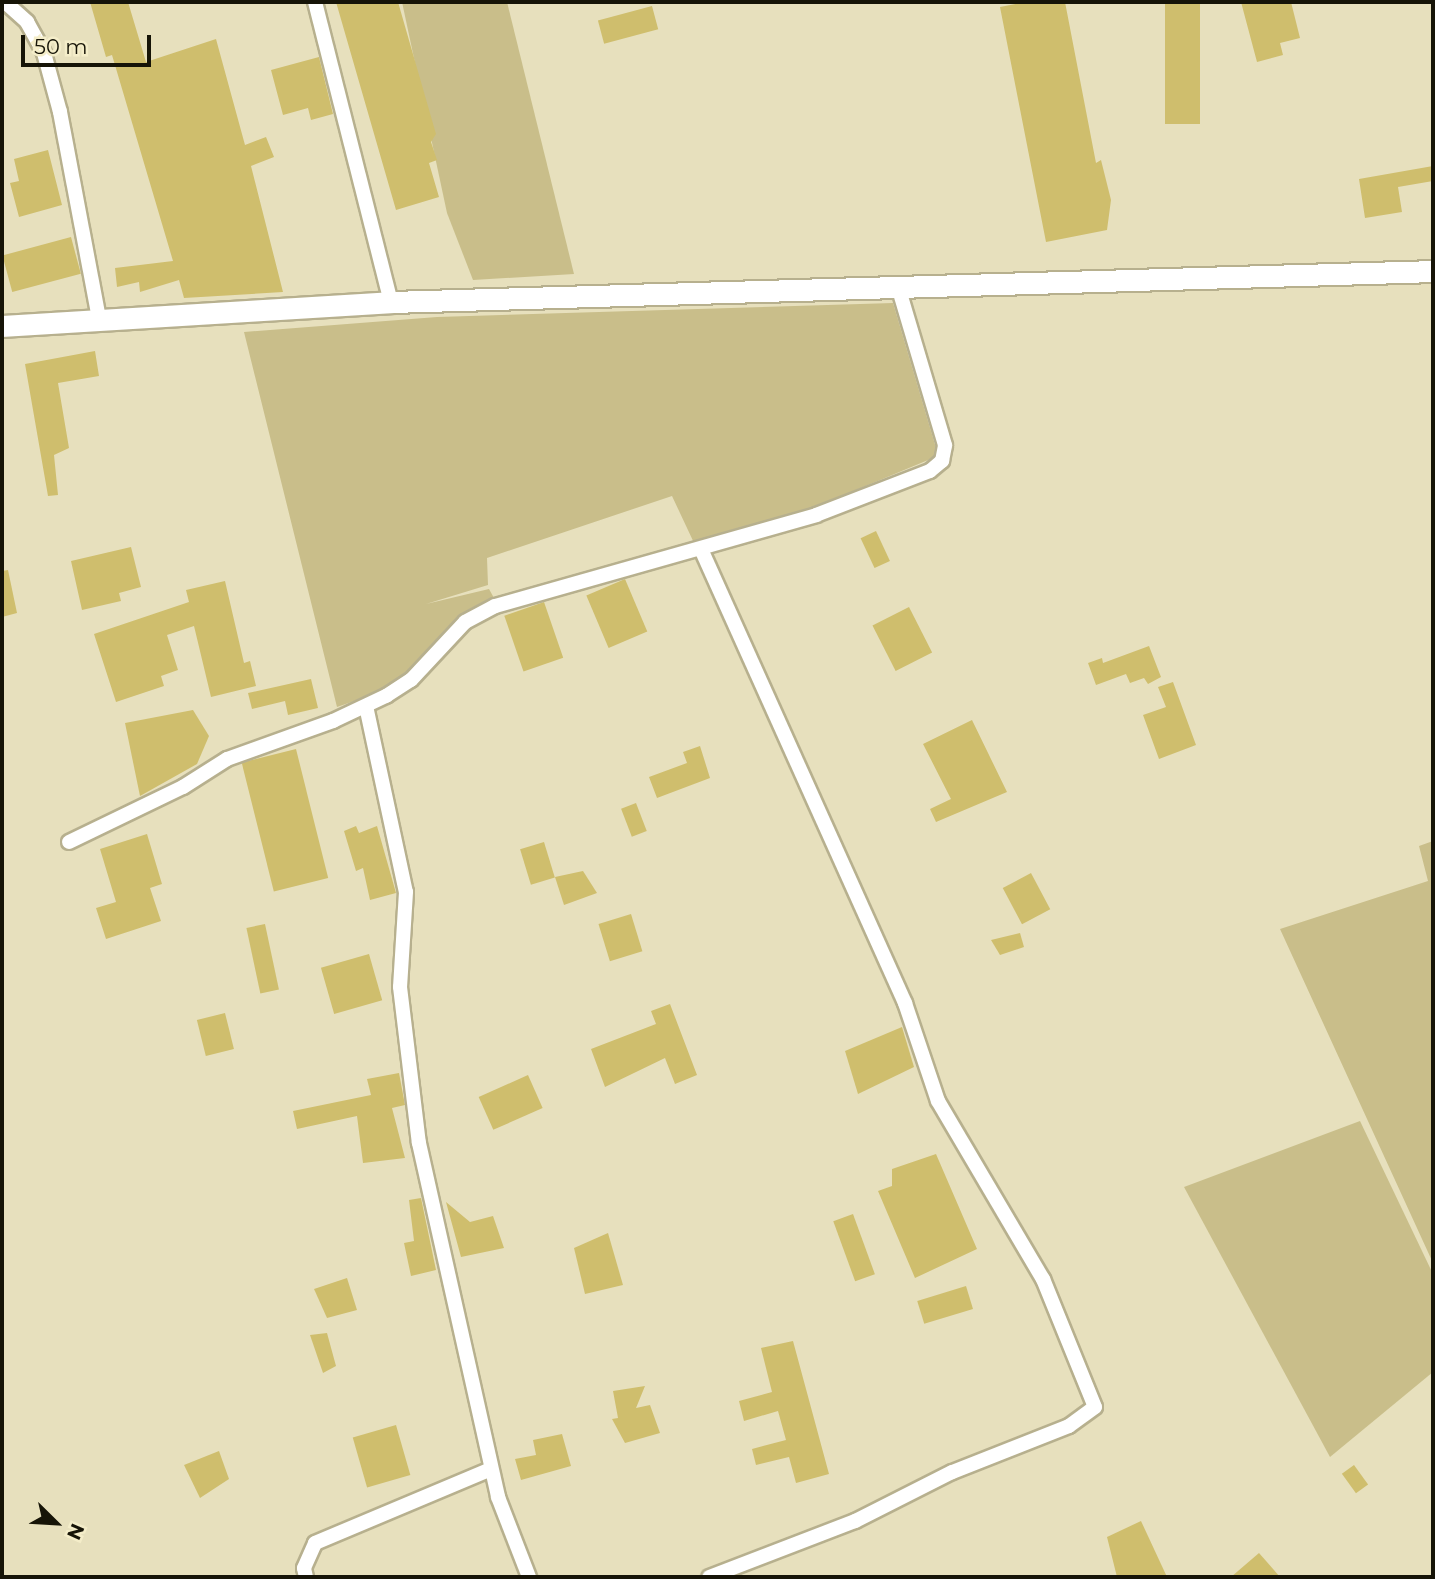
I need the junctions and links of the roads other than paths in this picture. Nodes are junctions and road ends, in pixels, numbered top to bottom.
1 (5, 2) edge
2 (315, 2) edge
3 (1433, 271) edge
4 (898, 286) junction
5 (391, 302) junction
6 (99, 318) junction
7 (2, 326) edge
8 (701, 549) junction
9 (366, 706) junction
10 (69, 842) dead end
11 (491, 1469) junction
12 (306, 1577) edge
13 (529, 1577) edge
14 (709, 1577) edge

1 - 6 street
2 - 5 street
3 - 4 street
4 - 5 street
4 - 8 street
5 - 6 street
6 - 7 street
8 - 9 street
8 - 14 street
9 - 10 street
9 - 11 street
11 - 12 street
11 - 13 street

